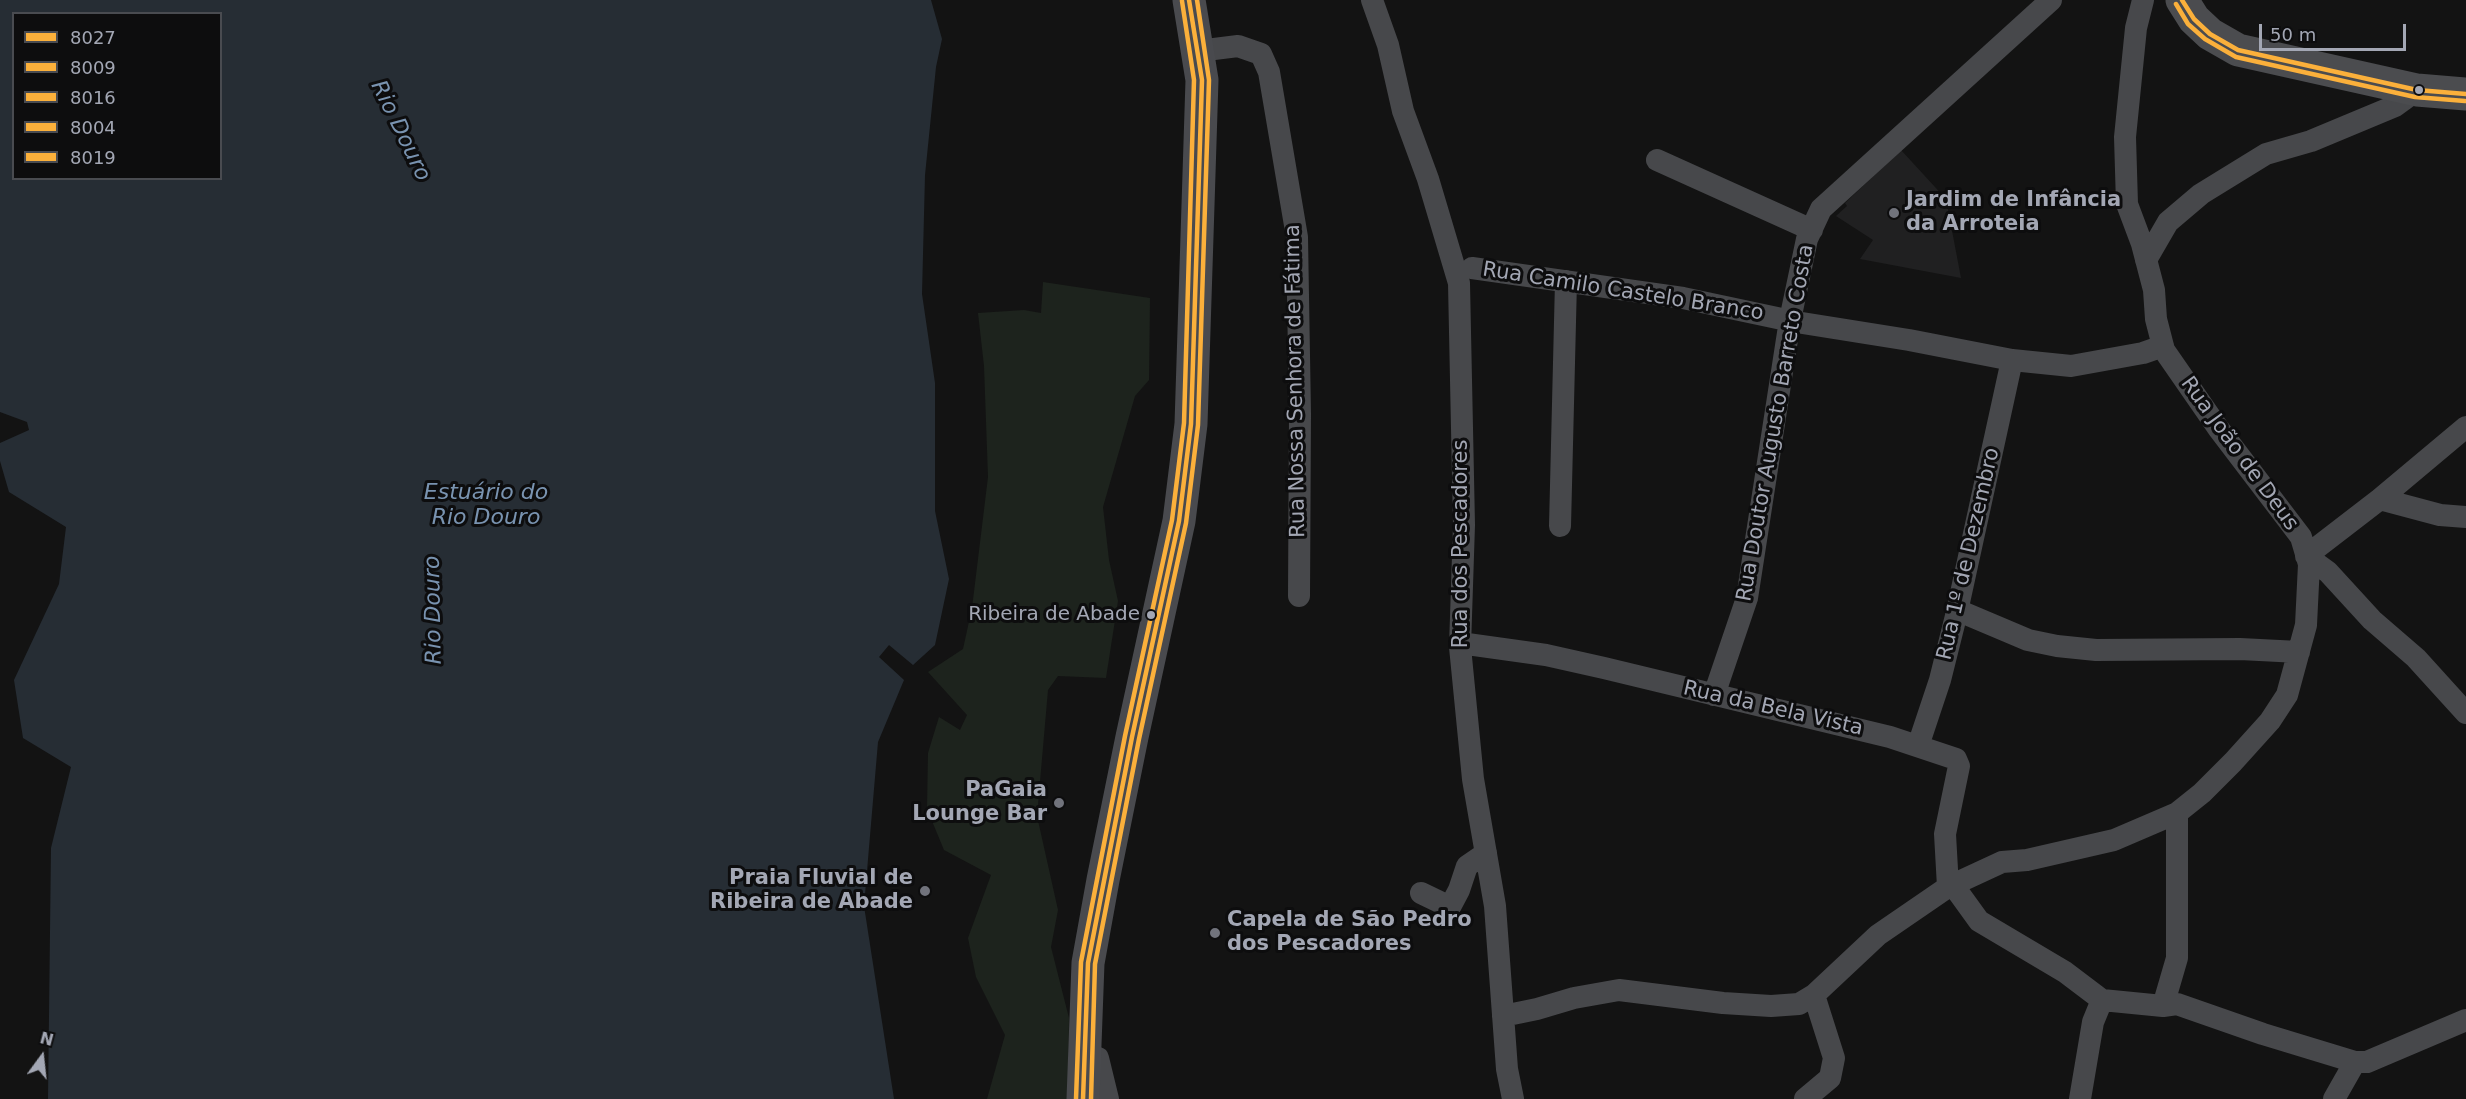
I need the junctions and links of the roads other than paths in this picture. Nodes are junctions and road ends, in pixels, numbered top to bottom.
1 (1189, 0) edge
2 (1372, 0) edge
3 (2051, 0) edge
4 (2143, 0) edge
5 (2182, 0) edge
6 (1198, 51) junction
7 (2417, 90) junction
8 (2466, 94) edge
9 (1657, 160) dead end
10 (1812, 230) junction
11 (2146, 260) junction
12 (1472, 268) dead end
13 (1566, 281) junction
14 (1790, 320) junction
15 (2163, 346) junction
16 (2012, 360) junction
17 (2466, 427) edge
18 (2380, 499) junction
19 (2466, 517) edge
20 (1560, 526) dead end
21 (2306, 556) junction
22 (1299, 596) dead end
23 (1958, 610) junction
24 (1460, 643) junction
25 (2299, 652) junction
26 (1714, 695) junction
27 (2466, 713) edge
28 (1918, 746) junction
29 (2177, 813) junction
30 (1486, 853) junction
31 (1951, 886) junction
32 (1421, 893) dead end
33 (1814, 995) junction
34 (2102, 1000) junction
35 (2163, 1006) junction
36 (1503, 1016) junction
37 (2466, 1020) edge
38 (1083, 1054) junction
39 (2355, 1062) junction
40 (1083, 1099) edge
41 (1108, 1099) edge
42 (1513, 1099) edge
43 (1805, 1099) edge
44 (2080, 1099) edge
45 (2334, 1099) edge

1 - 6 main road
2 - 24 street, Rua dos Pescadores
3 - 10 street, Rua Doutor Augusto Barreto Costa
4 - 11 street, Rua João de Deus
5 - 7 street
6 - 22 street, Rua Nossa Senhora de Fátima
6 - 38 main road
7 - 8 street
7 - 11 street
9 - 10 street
10 - 14 street, Rua Doutor Augusto Barreto Costa
11 - 15 street, Rua João de Deus
12 - 13 street, Rua Camilo Castelo Branco
13 - 14 street, Rua Camilo Castelo Branco
13 - 20 street
14 - 16 street, Rua Camilo Castelo Branco
14 - 26 street, Rua Doutor Augusto Barreto Costa
15 - 16 street, Rua Camilo Castelo Branco
15 - 21 street, Rua João de Deus
16 - 23 street, Rua 1º de Dezembro
17 - 18 street
18 - 19 street
18 - 21 street
21 - 25 street, Rua João de Deus
21 - 27 street
23 - 25 street
23 - 28 street, Rua 1º de Dezembro
24 - 26 street, Rua da Bela Vista
24 - 30 street, Rua dos Pescadores
25 - 29 street, Rua João de Deus
26 - 28 street, Rua da Bela Vista
28 - 31 street, Rua da Bela Vista
29 - 31 street, Rua João de Deus
29 - 35 street
30 - 32 street
30 - 36 street, Rua dos Pescadores
31 - 33 street, Rua João de Deus
31 - 34 street
33 - 36 street, Rua João de Deus
33 - 43 street
34 - 35 street
34 - 44 street
35 - 39 street
36 - 42 street, Rua dos Pescadores
37 - 39 street
38 - 40 main road
38 - 41 street
39 - 45 street

